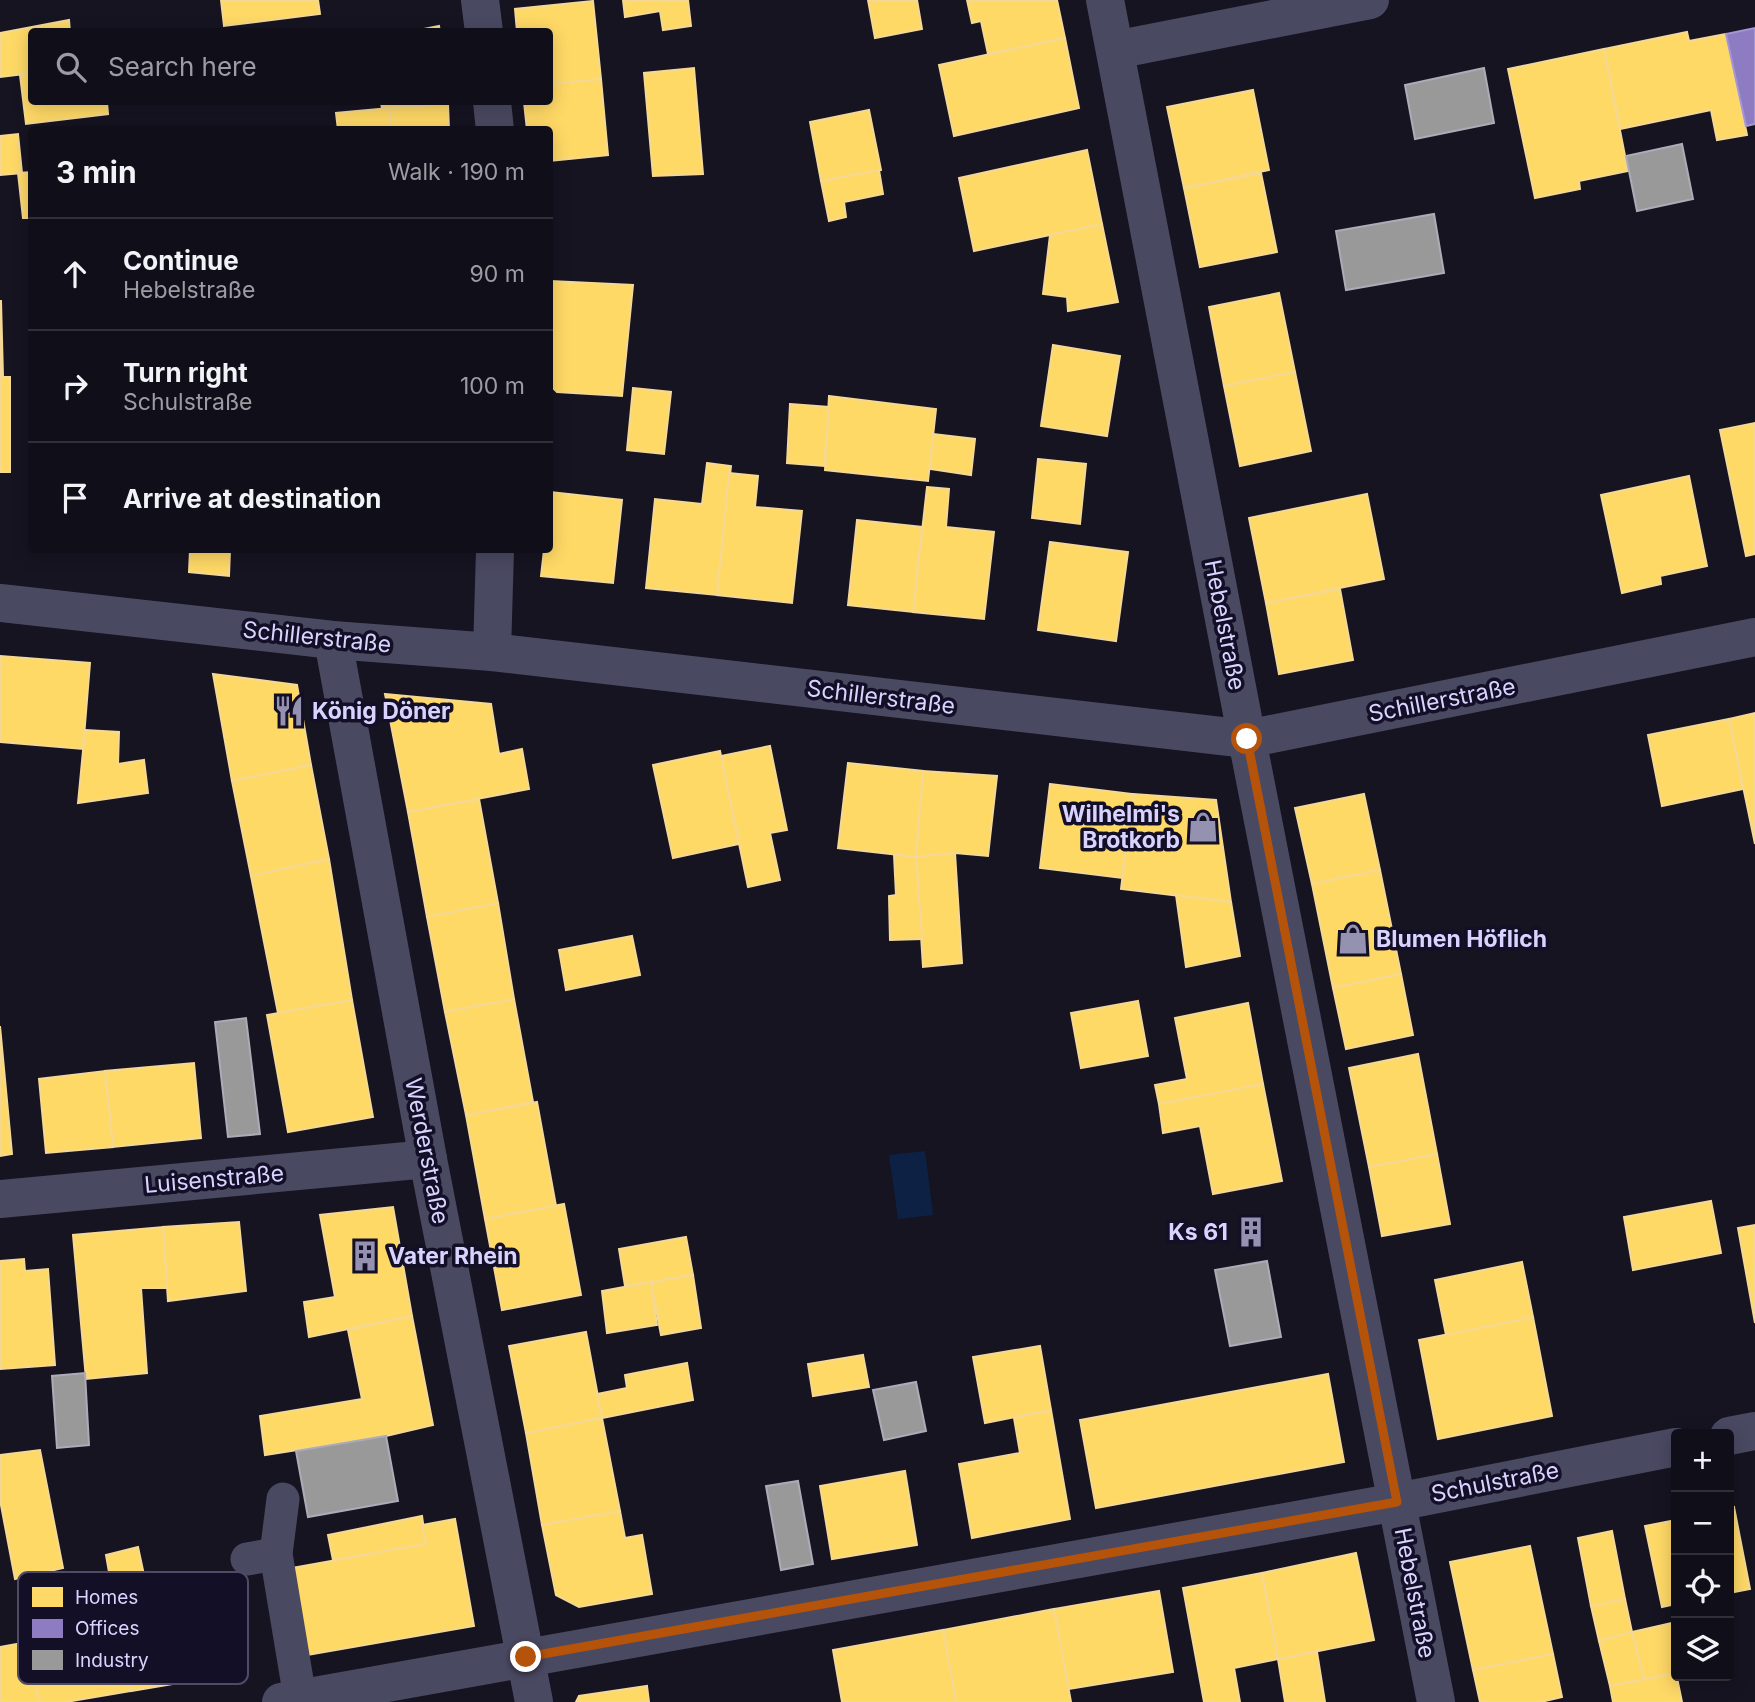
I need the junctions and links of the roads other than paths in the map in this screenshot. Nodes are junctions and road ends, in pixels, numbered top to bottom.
1 (480, 0) edge
2 (1105, 0) edge
3 (1370, 0) edge
4 (484, 28) edge
5 (1115, 50) junction
6 (492, 105) edge
7 (495, 126) edge
8 (495, 553) edge
9 (0, 603) edge
10 (1755, 637) edge
11 (333, 640) junction
12 (492, 652) junction
13 (1247, 739) junction
14 (428, 1159) junction
15 (0, 1199) edge
16 (1755, 1431) edge
17 (1734, 1435) edge
18 (1671, 1448) edge
19 (283, 1499) dead end
20 (1397, 1502) junction
21 (526, 1657) junction
22 (290, 1700) edge
23 (534, 1702) edge
24 (1436, 1702) edge

1 - 4 street
2 - 5 street, Hebelstraße
3 - 5 street
5 - 13 street, Hebelstraße
6 - 7 street
8 - 12 street
9 - 11 street, Schillerstraße
10 - 13 street, Schillerstraße
11 - 12 street, Schillerstraße
11 - 14 street, Werderstraße
12 - 13 street, Schillerstraße
13 - 20 street, Hebelstraße
14 - 15 street, Luisenstraße
14 - 21 street, Werderstraße
16 - 17 street
18 - 20 street, Schulstraße
19 - 22 lane
20 - 21 street, Schulstraße
20 - 24 street, Hebelstraße
21 - 22 street, Schulstraße
21 - 23 street, Werderstraße

